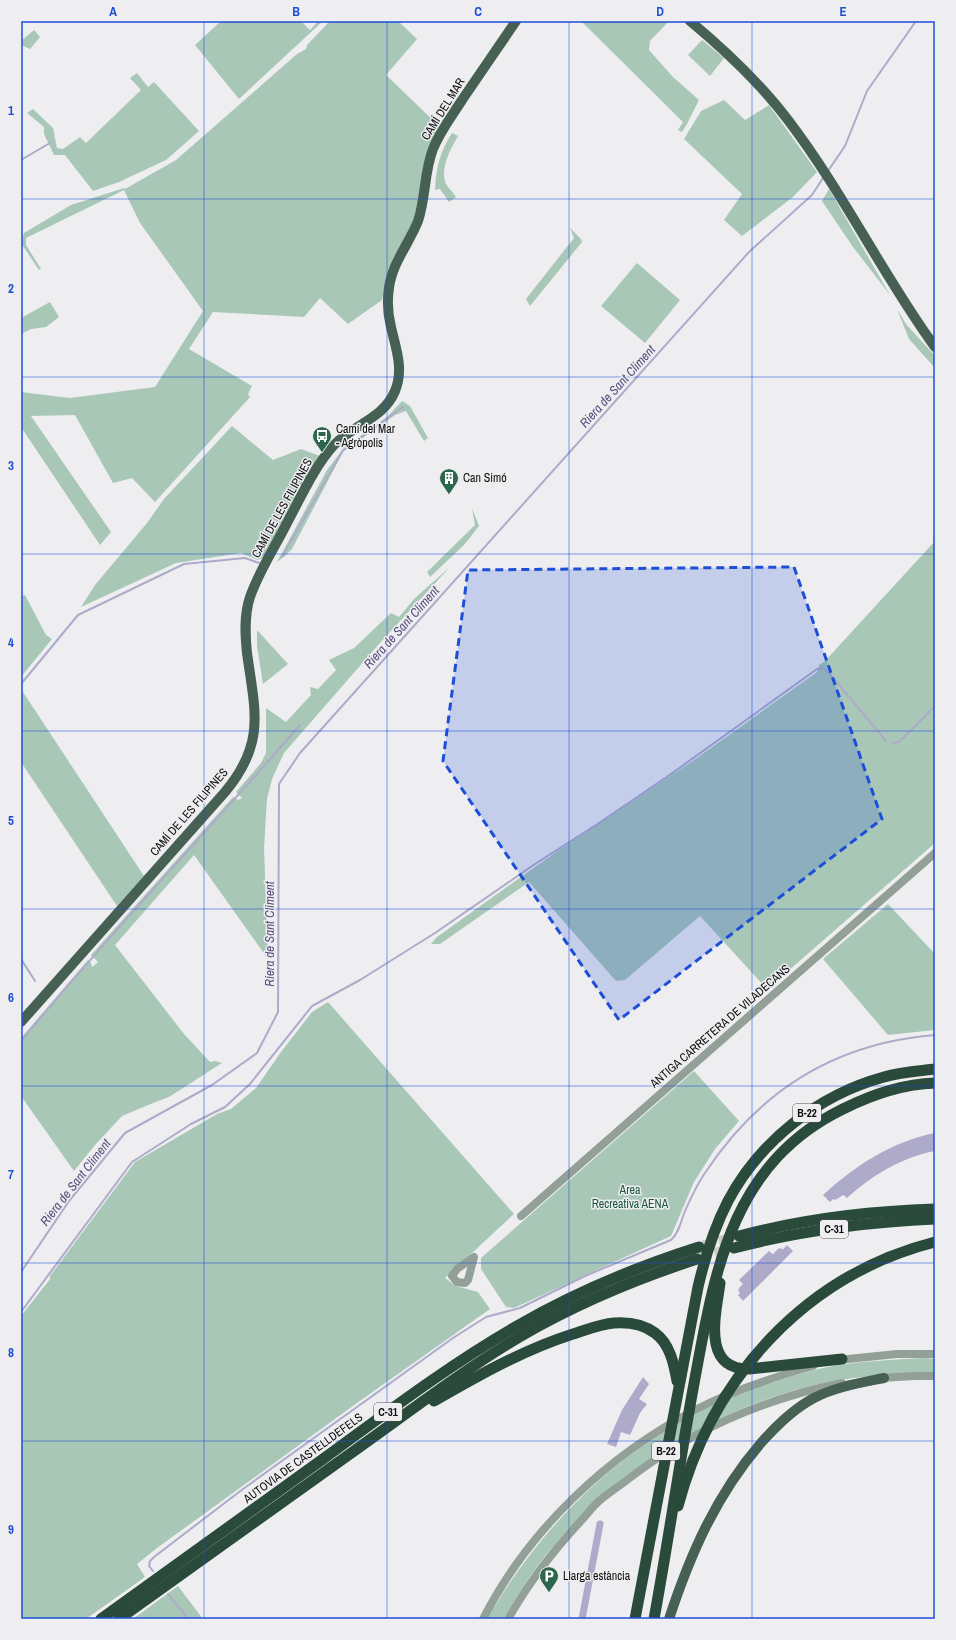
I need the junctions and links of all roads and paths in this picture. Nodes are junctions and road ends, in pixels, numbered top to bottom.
1 (516, 21) edge
2 (690, 21) edge
3 (935, 347) edge
4 (332, 447) joint
5 (935, 854) edge
6 (21, 1022) edge
7 (935, 1069) edge
8 (935, 1083) edge
9 (935, 1208) edge
10 (521, 1216) dead end
11 (935, 1219) edge
12 (734, 1234) junction
13 (935, 1242) edge
14 (699, 1247) tunnel mouth
15 (734, 1248) tunnel mouth
16 (696, 1259) tunnel mouth
17 (717, 1281) junction
18 (935, 1354) edge
19 (842, 1359) junction
20 (935, 1376) edge
21 (884, 1378) junction
22 (678, 1390) junction
23 (390, 1425) junction
24 (666, 1551) junction
25 (101, 1619) edge
26 (119, 1619) edge
27 (483, 1619) edge
28 (508, 1619) edge
29 (635, 1619) edge
30 (654, 1619) edge
31 (669, 1619) edge

1 - 4 main road, CAMÍ DEL MAR
2 - 3 main road
4 - 6 main road, CAMÍ DE LES FILIPINES
5 - 10 street, ANTIGA CARRETERA DE VILADECANS
7 - 22 highway, B-22
8 - 12 highway
9 - 12 highway, C-31
11 - 15 highway, C-31
12 - 17 highway
13 - 24 highway
14 - 25 highway, AUTOVIA DE CASTELLDEFELS / C-31
16 - 23 highway, AUTOVIA DE CASTELLDEFELS / C-31
17 - 19 highway
17 - 24 highway
18 - 19 street
19 - 27 street
20 - 21 street
21 - 28 street
21 - 31 main road
22 - 23 highway
22 - 29 highway, B-22
23 - 26 highway, AUTOVIA DE CASTELLDEFELS / C-31
24 - 30 highway

